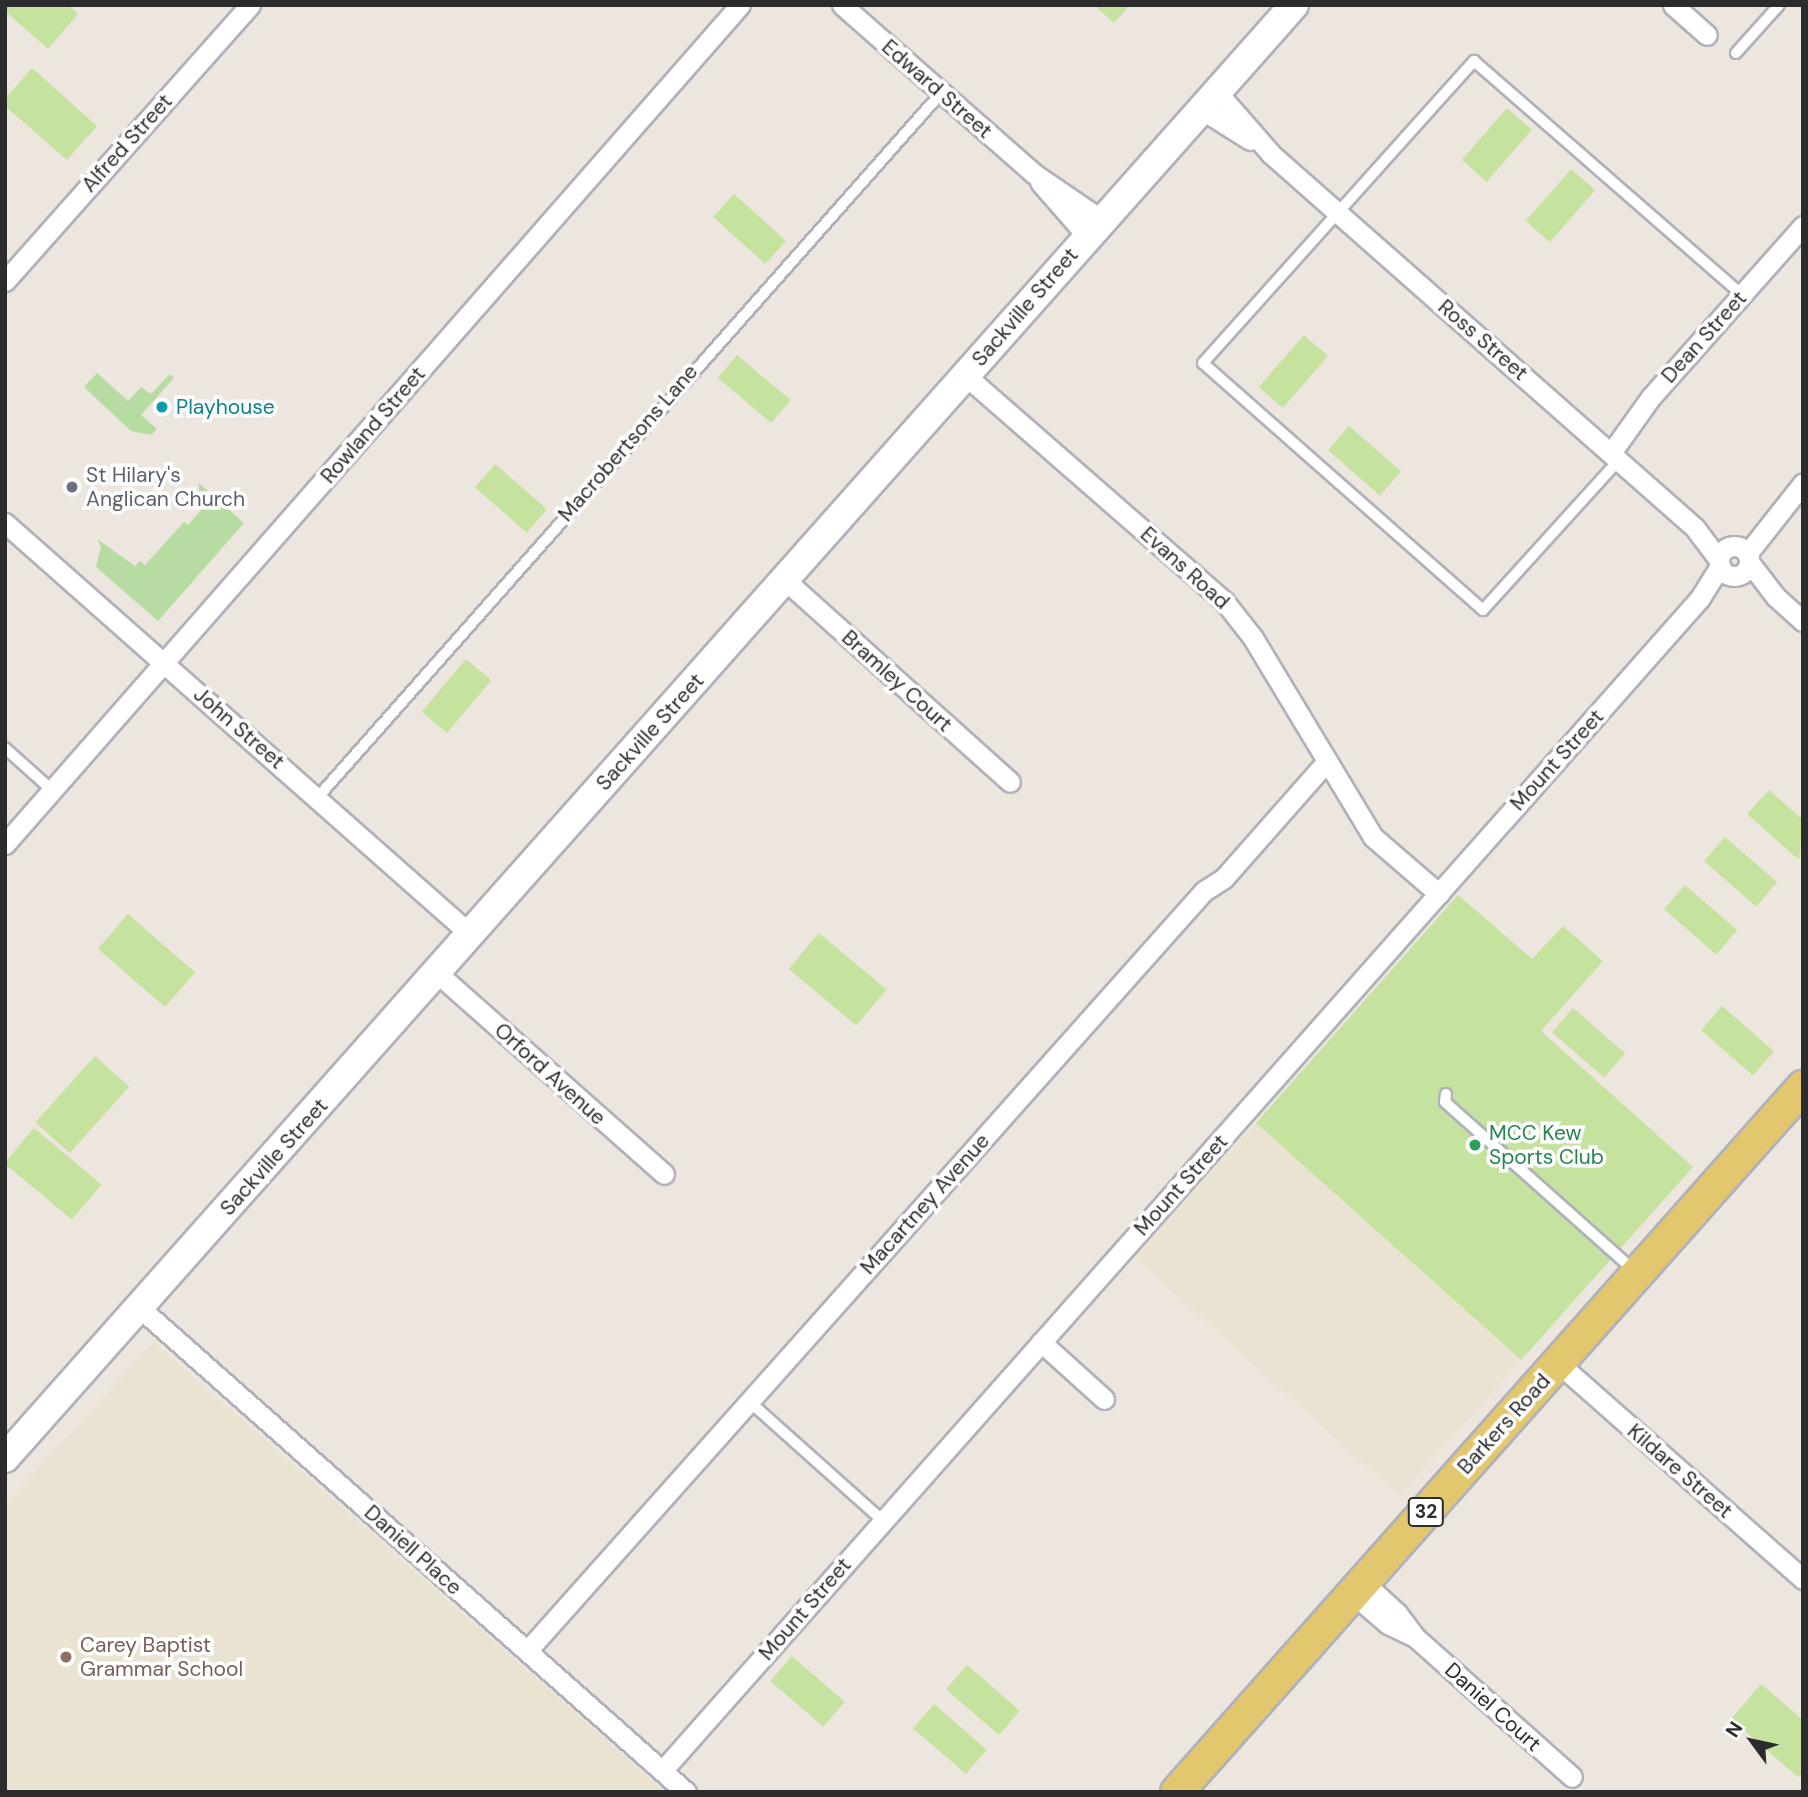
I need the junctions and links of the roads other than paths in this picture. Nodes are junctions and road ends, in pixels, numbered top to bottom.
1 (250, 5) edge
2 (740, 5) edge
3 (842, 5) edge
4 (1294, 5) edge
5 (1673, 5) edge
6 (1779, 5) edge
7 (1707, 36) dead end
8 (1736, 53) dead end
9 (941, 93) junction
10 (1209, 100) junction
11 (1338, 212) junction
12 (1803, 226) edge
13 (1094, 228) junction
14 (5, 281) edge
15 (1742, 295) junction
16 (966, 376) junction
17 (1615, 457) junction
18 (1803, 483) edge
19 (5, 523) edge
20 (1734, 561) junction
21 (785, 580) junction
22 (1803, 621) edge
23 (166, 663) junction
24 (5, 748) edge
25 (1327, 761) junction
26 (1010, 782) dead end
27 (53, 791) junction
28 (318, 797) junction
29 (5, 844) edge
30 (1438, 894) junction
31 (471, 935) junction
32 (436, 974) junction
33 (1803, 1087) edge
34 (1446, 1094) dead end
35 (664, 1174) dead end
36 (1638, 1273) junction
37 (139, 1308) junction
38 (1041, 1342) junction
39 (1558, 1363) junction
40 (1104, 1399) dead end
41 (750, 1402) junction
42 (5, 1458) edge
43 (882, 1520) junction
44 (1803, 1579) edge
45 (1358, 1588) junction
46 (527, 1651) junction
47 (662, 1771) junction
48 (1572, 1777) dead end
49 (686, 1792) edge
50 (1177, 1792) edge

1 - 14 street, Alfred Street
2 - 23 street, Rowland Street
3 - 9 street, Edward Street
4 - 10 street, Sackville Street
5 - 7 street
6 - 8 lane
9 - 13 street, Edward Street
9 - 28 lane, Macrobertsons Lane
10 - 11 street, Ross Street
10 - 13 street, Sackville Street
11 - 15 lane
11 - 17 street, Ross Street
11 - 17 lane
12 - 15 street, Dean Street
13 - 16 street, Sackville Street
15 - 17 street, Dean Street
16 - 21 street, Sackville Street
16 - 25 street, Evans Road
17 - 20 street, Ross Street
18 - 20 street, Mount Street
19 - 23 street, John Street
20 - 22 street, Ross Street
20 - 30 street, Mount Street
21 - 26 street, Bramley Court
21 - 31 street, Sackville Street
23 - 27 street, Rowland Street
23 - 28 street, John Street
24 - 27 lane
25 - 30 street, Evans Road
25 - 41 street, Macartney Avenue
27 - 29 street, Rowland Street
28 - 31 street, John Street
30 - 38 street, Mount Street
31 - 32 street, Sackville Street
32 - 35 street, Orford Avenue
32 - 37 street, Sackville Street
33 - 36 main road, Barkers Road / 32
34 - 36 lane
36 - 39 main road, Barkers Road / 32
37 - 42 street, Sackville Street
37 - 46 street, Daniell Place
38 - 40 street
38 - 43 street, Mount Street
39 - 44 street, Kildare Street
39 - 45 main road, Barkers Road / 32
41 - 43 lane
41 - 46 street, Macartney Avenue
43 - 47 street, Mount Street
45 - 48 street, Daniel Court
45 - 50 main road, Barkers Road / 32
46 - 47 street, Daniell Place
47 - 49 street, Daniell Place

